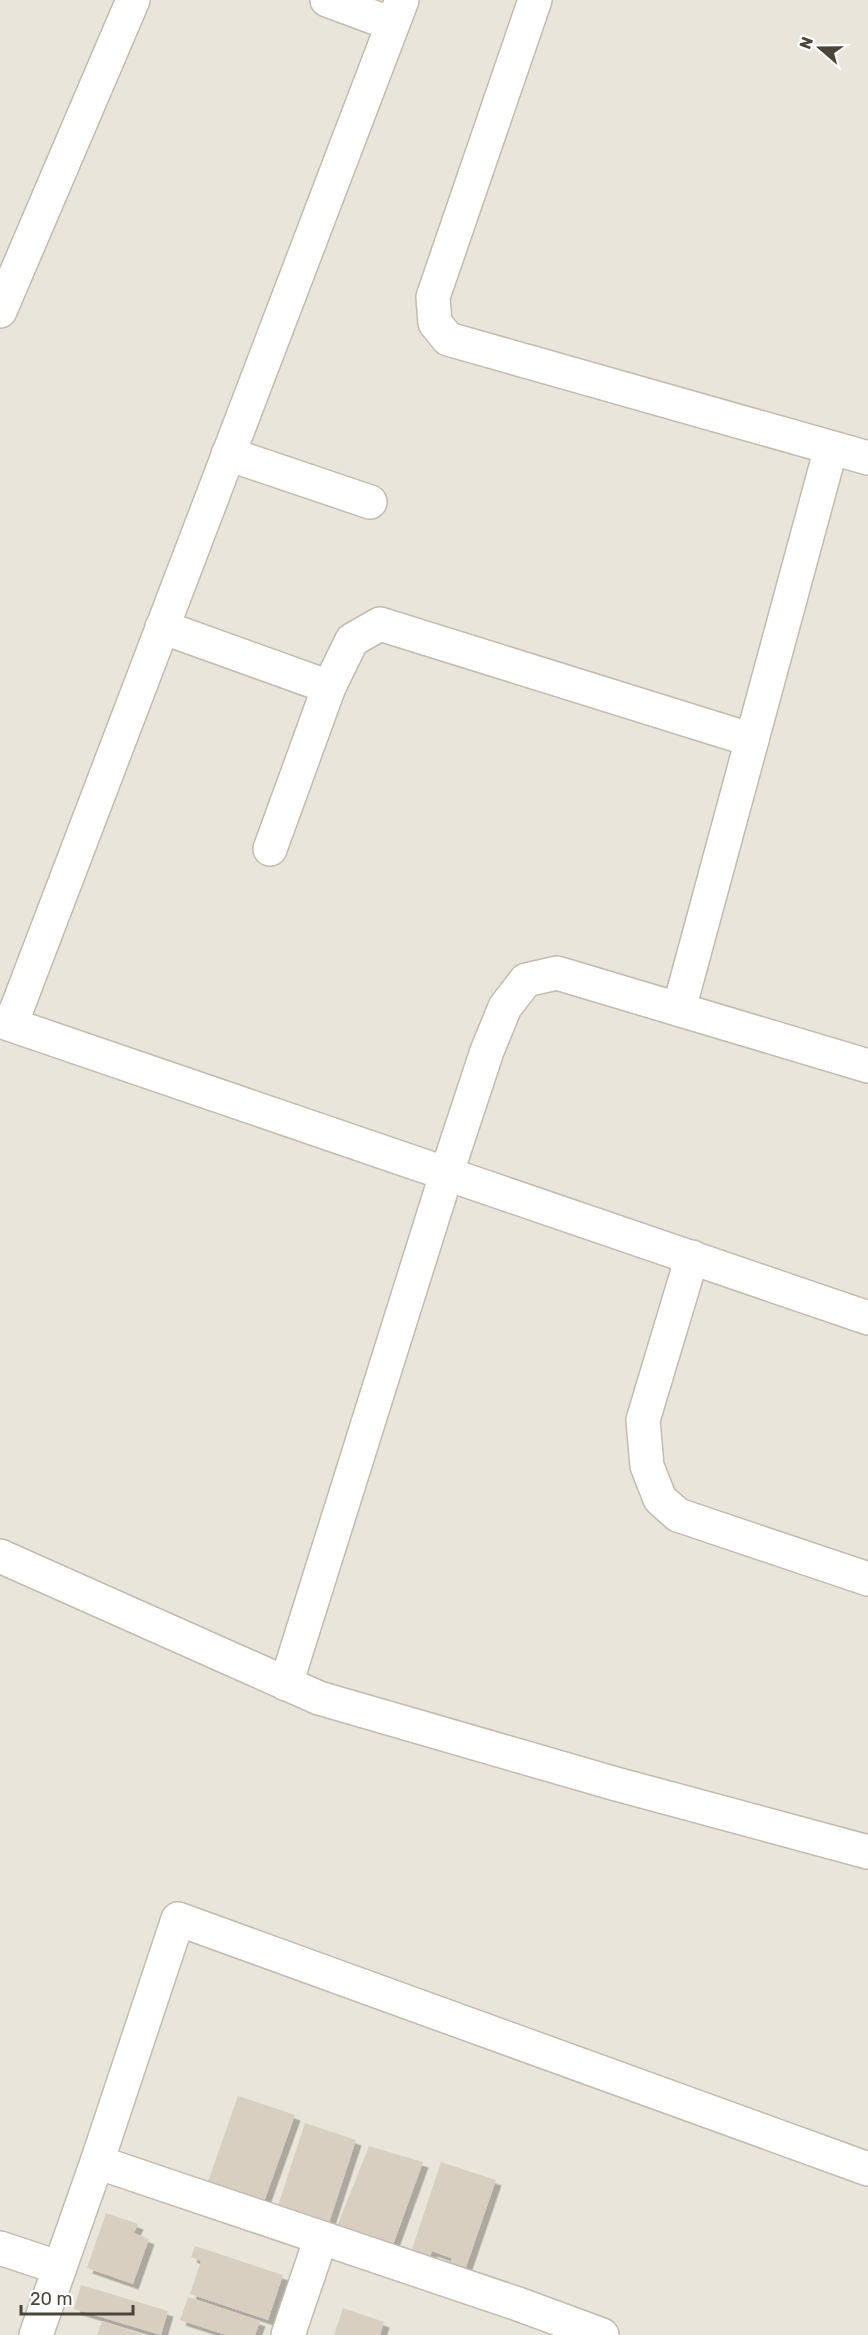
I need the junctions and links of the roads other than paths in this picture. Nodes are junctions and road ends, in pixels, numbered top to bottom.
1 (133, 0) edge
2 (327, 0) edge
3 (535, 0) edge
4 (397, 12) edge
5 (0, 311) edge
6 (831, 448) junction
7 (228, 454) junction
8 (868, 458) edge
9 (370, 502) dead end
10 (162, 627) junction
11 (329, 687) junction
12 (752, 740) junction
13 (270, 849) dead end
14 (679, 1009) junction
15 (5, 1022) edge
16 (868, 1066) edge
17 (447, 1172) junction
18 (693, 1257) junction
19 (868, 1318) edge
20 (0, 1556) edge
21 (868, 1579) edge
22 (286, 1684) junction
23 (868, 1852) edge
24 (98, 2162) junction
25 (868, 2169) edge
26 (321, 2238) junction
27 (0, 2248) edge
28 (60, 2268) junction
29 (36, 2335) edge
30 (288, 2335) edge
31 (602, 2335) edge

1 - 5 street
2 - 4 street
3 - 6 street
4 - 7 street
6 - 8 street
6 - 12 street
7 - 9 street
7 - 10 street
10 - 11 street
10 - 15 street
11 - 12 street
11 - 13 street
12 - 14 street
14 - 16 street
14 - 17 street
15 - 17 street
17 - 18 street
17 - 22 street
18 - 19 street
18 - 21 street
20 - 22 street
22 - 23 street
24 - 25 street
24 - 26 street
24 - 28 street
26 - 30 street
26 - 31 street
27 - 28 street
28 - 29 street

